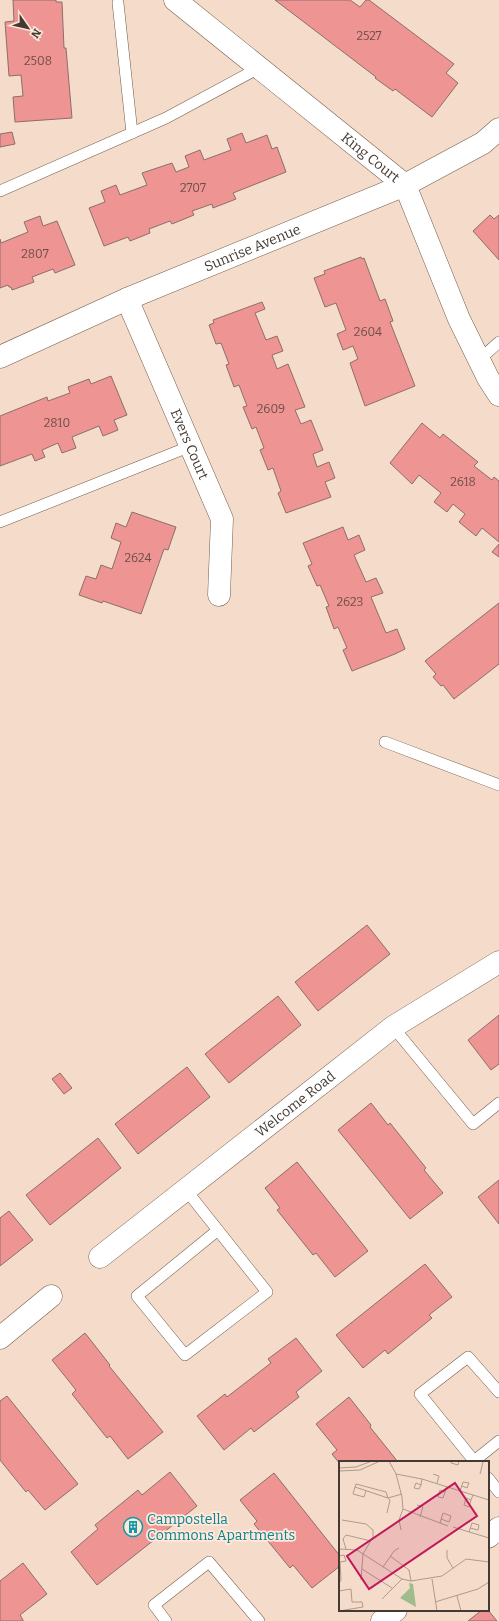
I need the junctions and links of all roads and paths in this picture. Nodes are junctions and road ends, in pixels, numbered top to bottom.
1 (175, 0) edge
2 (118, 3) dead end
3 (259, 68) junction
4 (499, 129) edge
5 (132, 133) junction
6 (405, 186) junction
7 (0, 191) edge
8 (127, 299) junction
9 (499, 342) edge
10 (0, 357) edge
11 (479, 360) junction
12 (499, 395) edge
13 (191, 446) junction
14 (0, 522) edge
15 (218, 595) dead end
16 (385, 742) dead end
17 (499, 785) edge
18 (499, 962) edge
19 (393, 1027) junction
20 (499, 1103) edge
21 (186, 1190) junction
22 (218, 1230) junction
23 (100, 1257) dead end
24 (51, 1296) dead end
25 (0, 1338) edge
26 (499, 1392) edge
27 (499, 1441) edge
28 (473, 1461) edge
29 (475, 1461) edge
30 (489, 1479) edge
31 (499, 1492) edge
32 (499, 1528) edge
33 (489, 1536) edge
34 (395, 1611) edge
35 (166, 1621) edge
36 (259, 1621) edge
37 (382, 1621) edge

1 - 3 street, King Court
2 - 5 lane
3 - 5 lane
3 - 6 street, King Court
4 - 6 street, Sunrise Avenue
5 - 7 lane
6 - 8 street, Sunrise Avenue
6 - 11 street, King Court
8 - 10 street, Sunrise Avenue
8 - 13 street, Evers Court
9 - 11 lane
11 - 12 street, King Court
13 - 14 lane
13 - 15 street, Evers Court
16 - 17 lane
18 - 19 street, Welcome Road
19 - 20 lane
19 - 21 street, Welcome Road
21 - 22 lane
21 - 23 street, Welcome Road
22 - 22 lane
24 - 25 street
26 - 28 lane
27 - 29 lane
30 - 31 lane
32 - 33 street
34 - 37 street
35 - 36 lane

